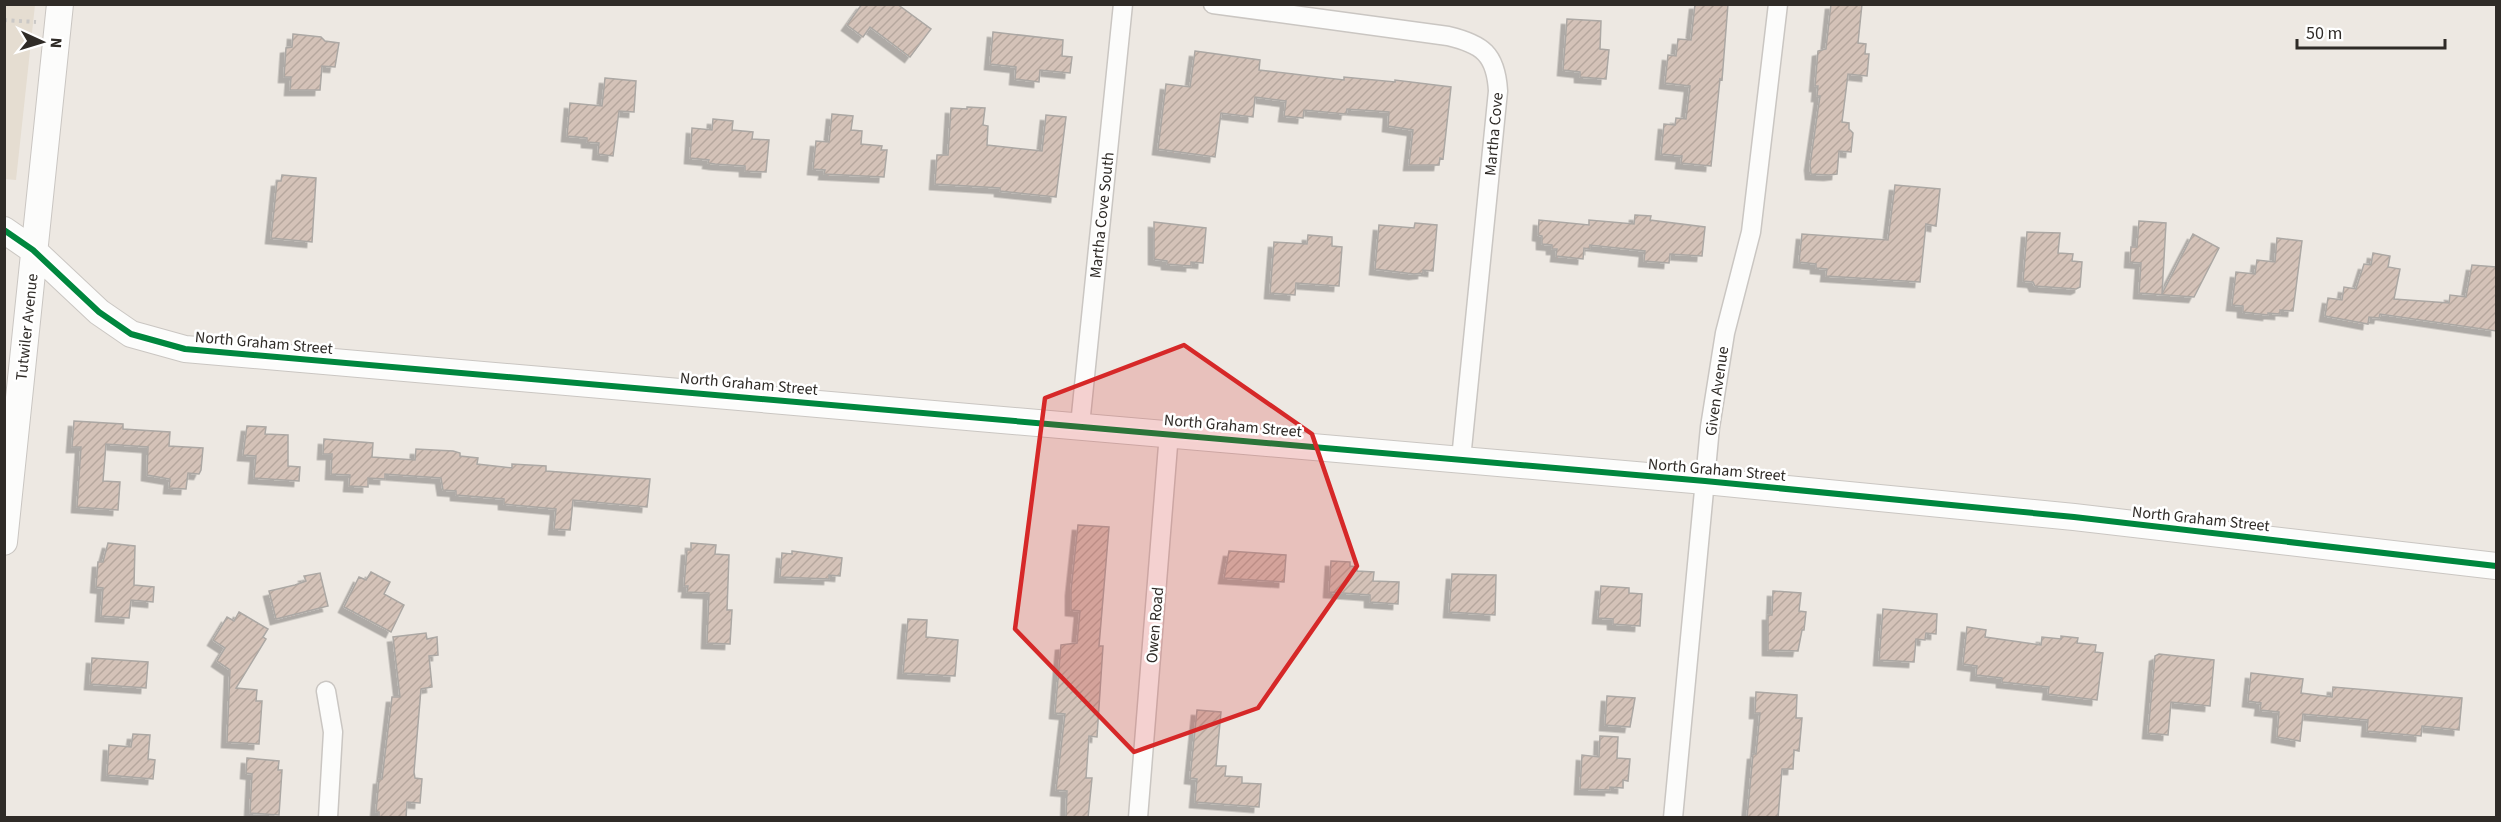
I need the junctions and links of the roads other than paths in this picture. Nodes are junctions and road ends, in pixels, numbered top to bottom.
1 (1123, 4) edge
2 (1213, 4) edge
3 (1778, 4) edge
4 (59, 14) edge
5 (4, 230) edge
6 (33, 250) junction
7 (1080, 425) junction
8 (1169, 433) junction
9 (1461, 459) junction
10 (1705, 481) junction
11 (4, 542) edge
12 (2496, 566) edge
13 (326, 691) dead end
14 (328, 818) edge
15 (1138, 818) edge
16 (1673, 818) edge

1 - 7 street, Martha Cove South
2 - 9 street, Martha Cove
3 - 10 street, Given Avenue
4 - 6 main road, Tutwiler Avenue
5 - 6 main road, North Graham Street
6 - 7 main road, North Graham Street
6 - 11 main road, Tutwiler Avenue
7 - 8 main road, North Graham Street
8 - 9 main road, North Graham Street
8 - 15 street, Owen Road
9 - 10 main road, North Graham Street
10 - 12 main road, North Graham Street
10 - 16 street, Given Avenue
13 - 14 street

